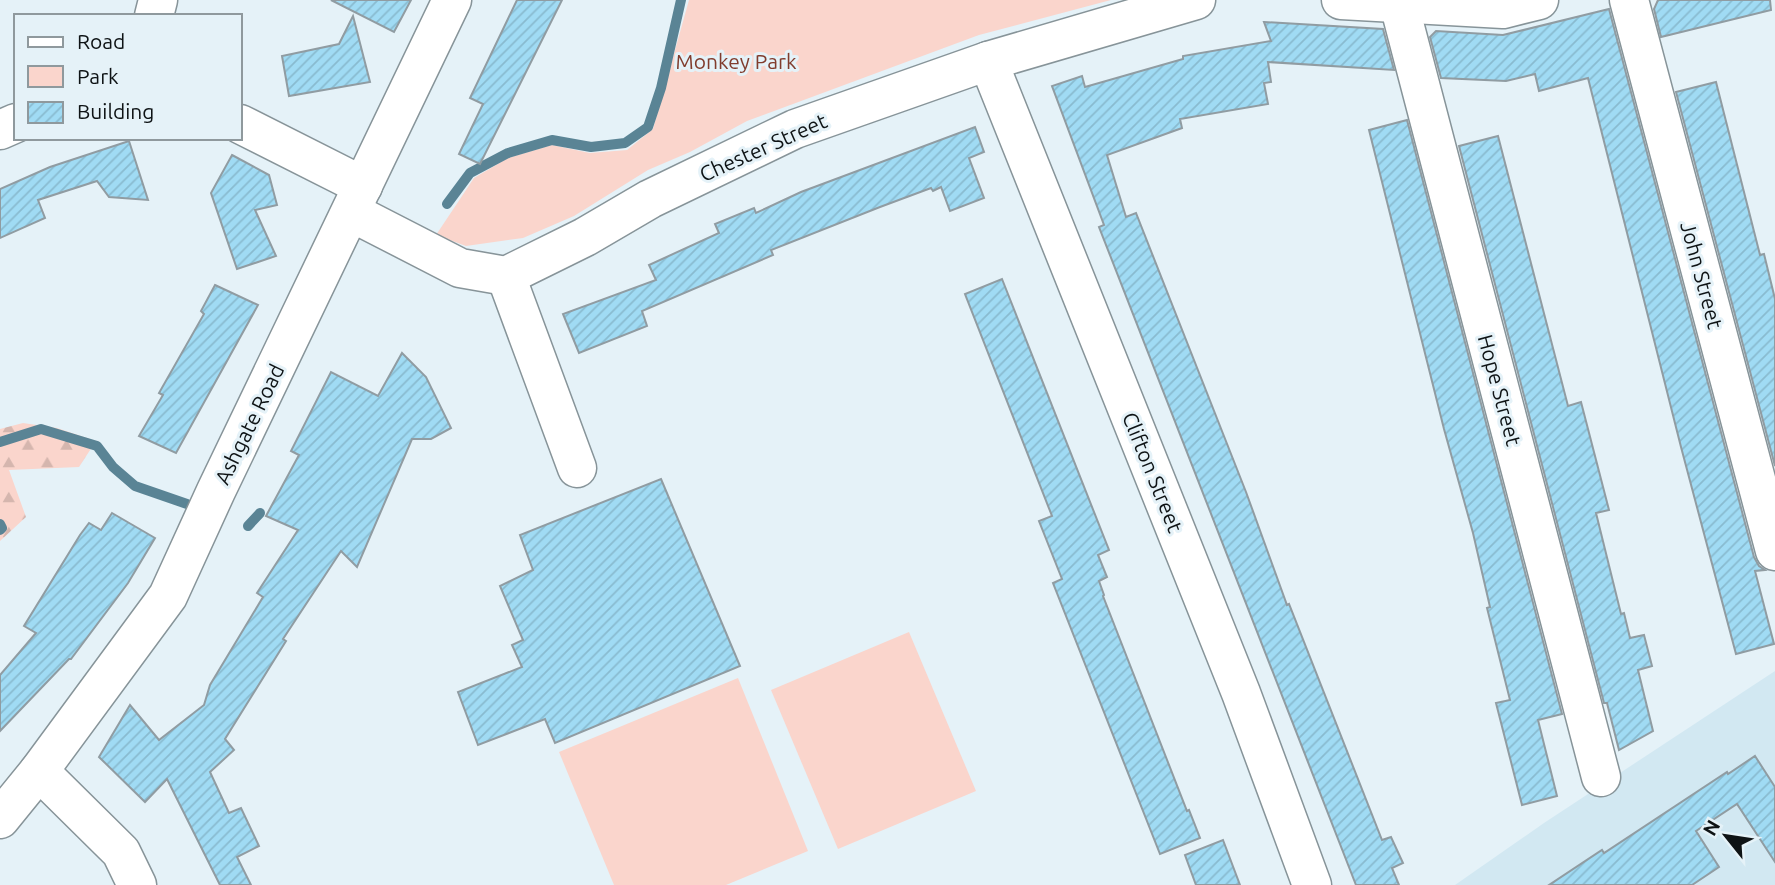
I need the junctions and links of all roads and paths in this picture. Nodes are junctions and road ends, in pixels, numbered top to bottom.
1 (452, 0) edge
2 (1196, 0) edge
3 (1341, 0) edge
4 (1539, 0) edge
5 (1629, 0) edge
6 (1399, 4) junction
7 (988, 61) junction
8 (242, 125) edge
9 (357, 199) junction
10 (506, 276) junction
11 (577, 468) dead end
12 (1775, 551) edge
13 (39, 771) junction
14 (1601, 777) dead end
15 (0, 819) edge
16 (137, 885) edge
17 (1312, 885) edge

1 - 9 street, Ashgate Road
2 - 7 street, Chester Street
3 - 6 street
4 - 6 street
5 - 12 street, John Street
6 - 14 street, Hope Street
7 - 10 street, Chester Street
7 - 17 street, Clifton Street
8 - 9 street
9 - 10 street
9 - 13 street, Ashgate Road
10 - 11 street
13 - 15 street, Ashgate Road
13 - 16 street

